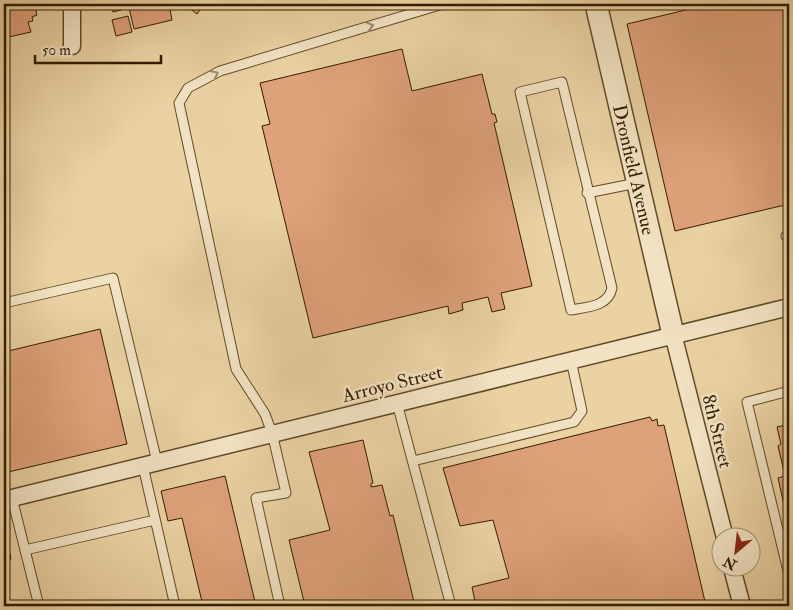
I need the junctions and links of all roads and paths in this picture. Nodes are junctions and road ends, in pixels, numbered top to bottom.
1 (72, 4) edge
2 (443, 4) edge
3 (596, 4) edge
4 (72, 46) dead end
5 (638, 182) junction
6 (587, 194) junction
7 (4, 303) edge
8 (789, 307) edge
9 (673, 334) junction
10 (571, 360) junction
11 (789, 391) edge
12 (397, 402) junction
13 (272, 433) junction
14 (413, 460) junction
15 (150, 464) junction
16 (8, 499) edge
17 (155, 520) junction
18 (722, 528) edge
19 (25, 550) junction
20 (789, 575) edge
21 (735, 578) edge
22 (40, 606) edge
23 (174, 606) edge
24 (280, 606) edge
25 (451, 606) edge
26 (742, 606) edge

1 - 4 street
13 -> 2 lane
3 - 5 street, Dronfield Avenue
5 - 6 lane
5 - 9 street, Dronfield Avenue
6 - 6 lane
7 - 15 lane
8 - 9 street, Arroyo Street
9 - 10 street, Arroyo Street
9 - 18 street, 8th Street
10 - 12 street, Arroyo Street
10 - 14 lane
11 - 20 lane
12 - 13 street, Arroyo Street
12 - 14 lane
13 - 15 street, Arroyo Street
13 - 24 lane
14 - 25 lane
15 - 16 street, Arroyo Street
15 - 17 lane
16 - 19 lane
17 - 19 lane
17 - 23 lane
19 - 22 lane
21 - 26 street

